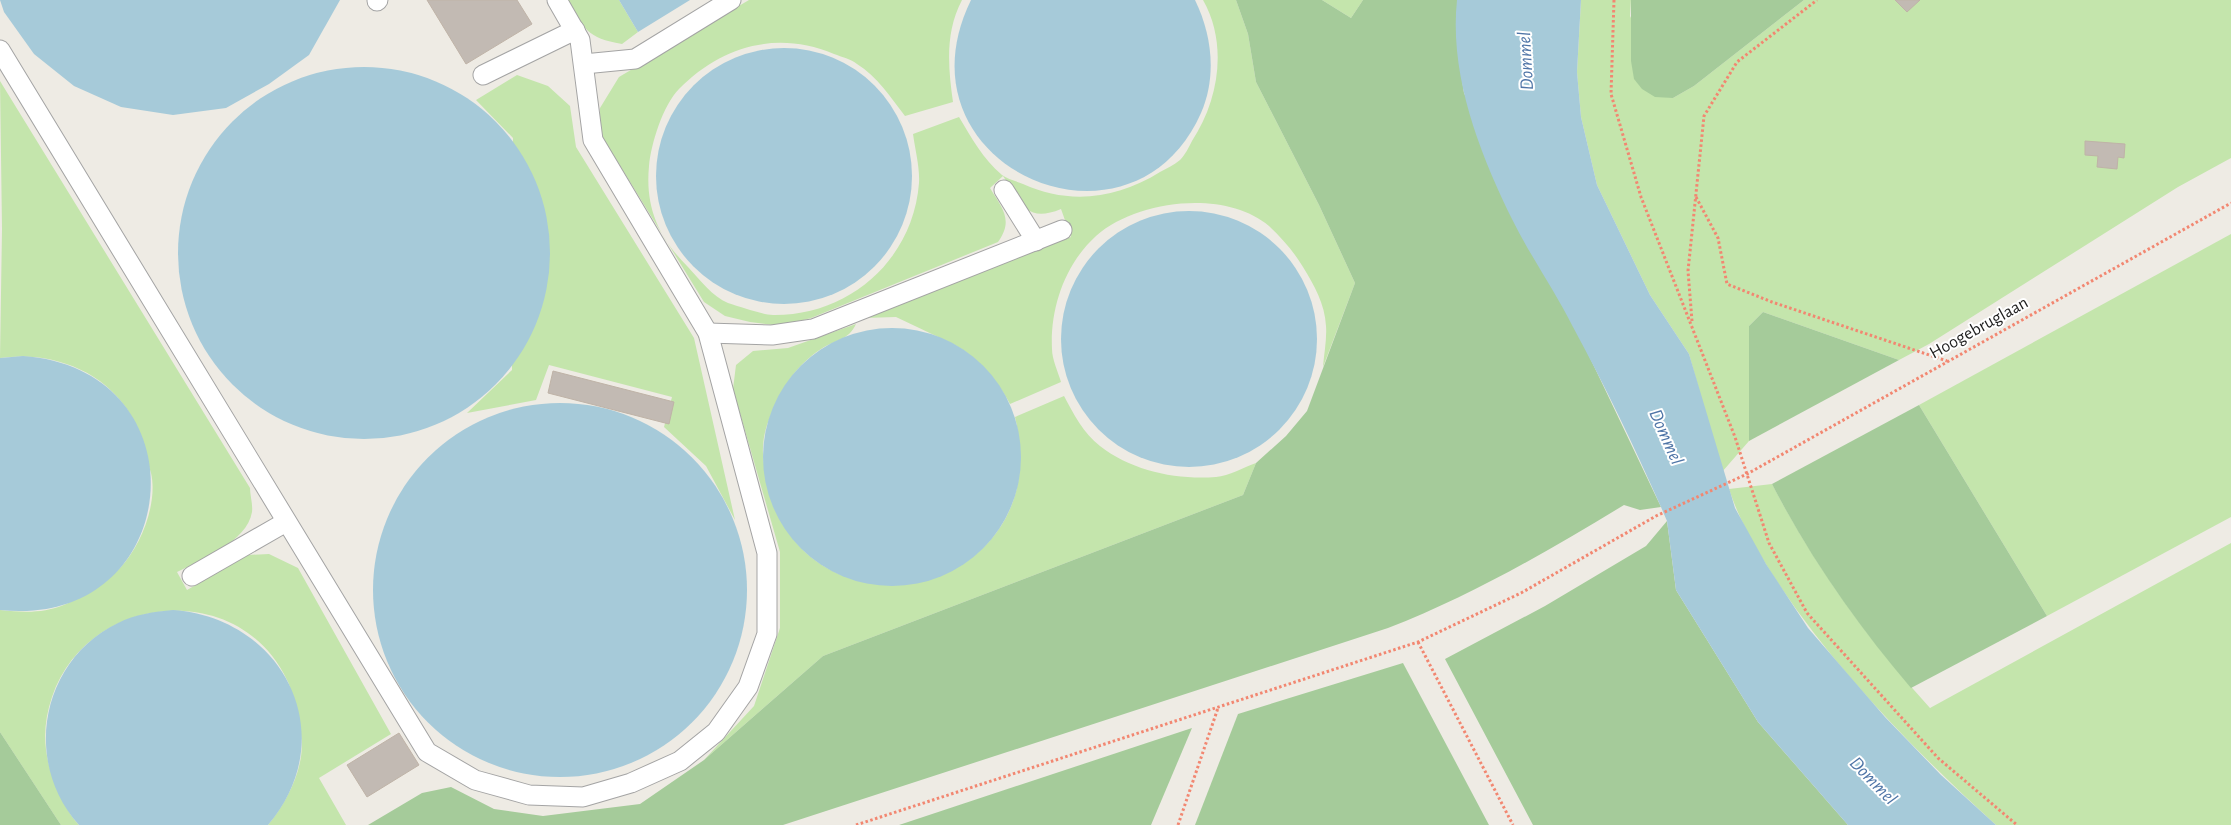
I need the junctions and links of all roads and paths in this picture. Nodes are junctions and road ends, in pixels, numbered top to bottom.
1 (557, 0) edge
2 (731, 0) edge
3 (1614, 0) edge
4 (1816, 0) edge
5 (575, 30) junction
6 (0, 50) edge
7 (584, 64) junction
8 (483, 75) dead end
9 (1004, 190) dead end
10 (1696, 197) junction
11 (2231, 203) edge
12 (1062, 230) dead end
13 (1036, 241) junction
14 (1693, 327) junction
15 (708, 333) junction
16 (1947, 361) junction
17 (1747, 474) junction
18 (286, 522) junction
19 (192, 576) dead end
20 (1418, 642) junction
21 (1218, 708) junction
22 (856, 825) edge
23 (1178, 825) edge
24 (1513, 825) edge
25 (2017, 825) edge

1 - 5 lane
2 - 7 lane
3 - 14 path
4 - 10 path
5 - 7 lane
5 - 8 lane
6 - 18 lane
7 - 15 lane
9 - 13 lane
10 - 14 path
10 - 16 path
11 - 16 path, Hoogebruglaan
12 - 13 lane
13 - 15 lane
14 - 17 path
15 - 18 lane
16 - 17 path, Hoogebruglaan
17 - 20 path, Hoogebruglaan
17 - 25 path
18 - 19 lane
20 - 21 path, Hoogebruglaan
20 - 24 path
21 - 22 path, Hoogebruglaan
21 - 23 path

